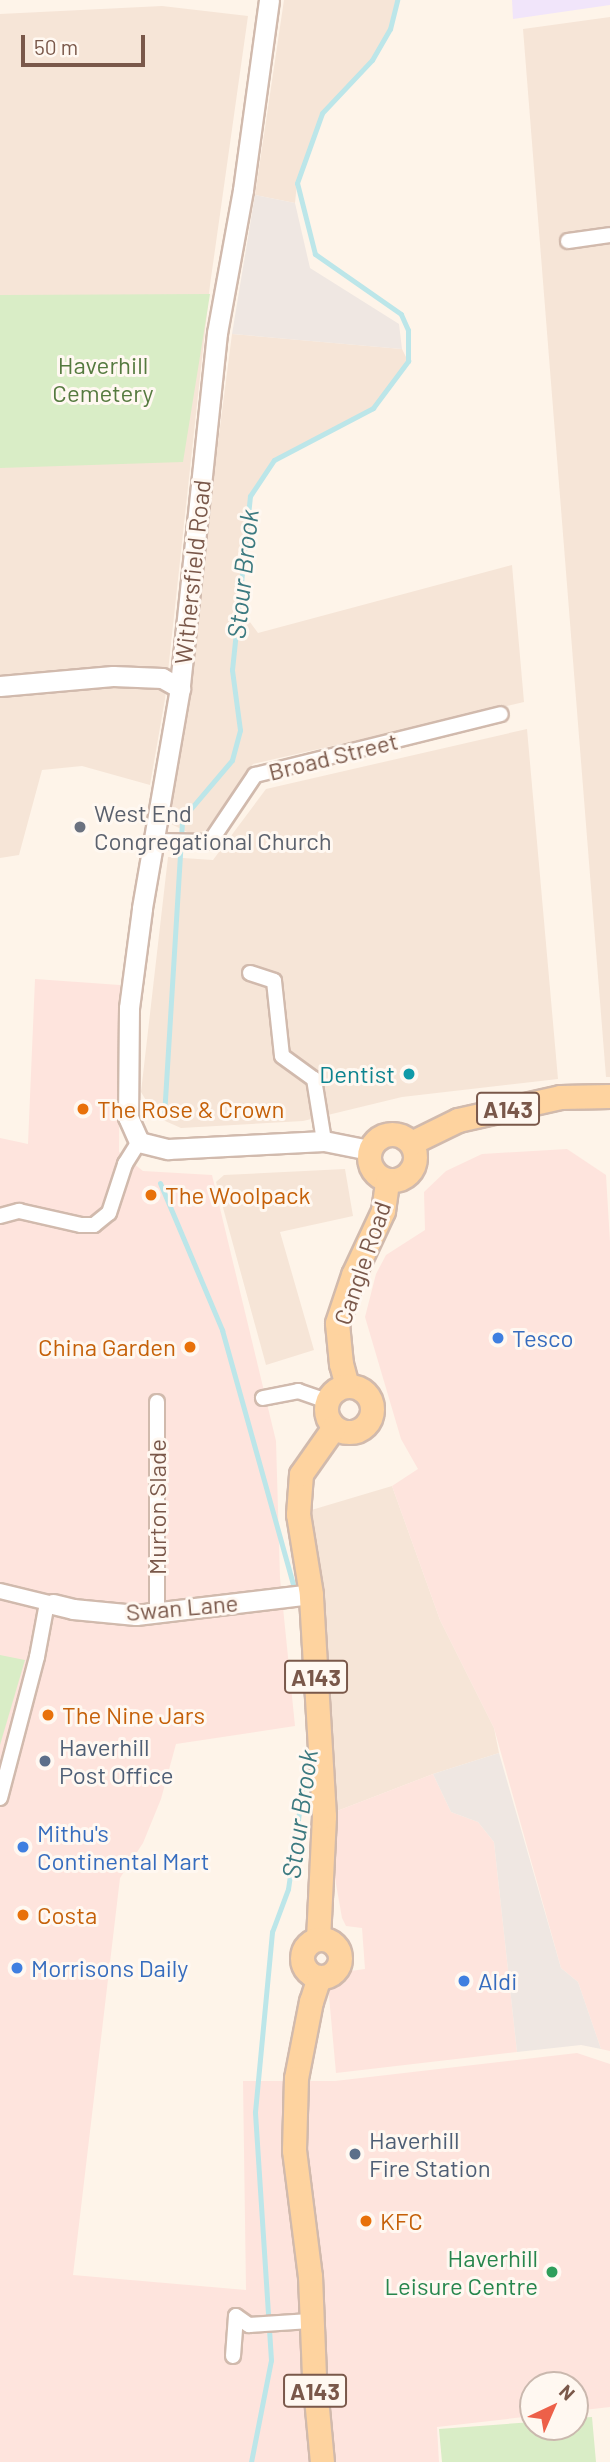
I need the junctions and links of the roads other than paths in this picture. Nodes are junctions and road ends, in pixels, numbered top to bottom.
1 (269, 0) edge
2 (610, 235) edge
3 (568, 241) dead end
4 (182, 663) junction
5 (113, 676) junction
6 (0, 686) edge
7 (180, 688) junction
8 (501, 714) dead end
9 (155, 841) junction
10 (250, 973) dead end
11 (610, 1096) edge
12 (324, 1141) junction
13 (139, 1142) junction
14 (411, 1143) junction
15 (369, 1150) junction
16 (387, 1181) junction
17 (0, 1216) edge
18 (347, 1385) junction
19 (263, 1398) dead end
20 (327, 1401) junction
21 (157, 1402) dead end
22 (334, 1427) junction
23 (0, 1591) edge
24 (309, 1595) junction
25 (50, 1603) junction
26 (157, 1613) junction
27 (0, 1798) edge
28 (300, 2321) junction
29 (233, 2356) dead end
30 (322, 2462) edge

1 - 4 street, Withersfield Road
2 - 3 street
4 - 5 street
4 - 7 street, Withersfield Road
5 - 6 street
5 - 7 street
7 - 9 street, Withersfield Road
8 - 9 street, Broad Street
9 - 13 street, Withersfield Road
10 - 12 street
11 - 14 main road, A143
12 - 13 street
12 - 15 street
13 - 17 street
14 - 15 main road
14 - 16 main road
15 - 16 main road
16 - 18 main road, Cangle Road
18 - 20 main road
18 - 22 main road
19 - 20 street
20 - 22 main road
21 - 26 street, Murton Slade
22 - 24 main road, A143
23 - 25 street
24 - 26 street, Swan Lane
24 - 28 main road, A143
25 - 26 street, Swan Lane
25 - 27 street
28 - 29 street
28 - 30 main road, A143

